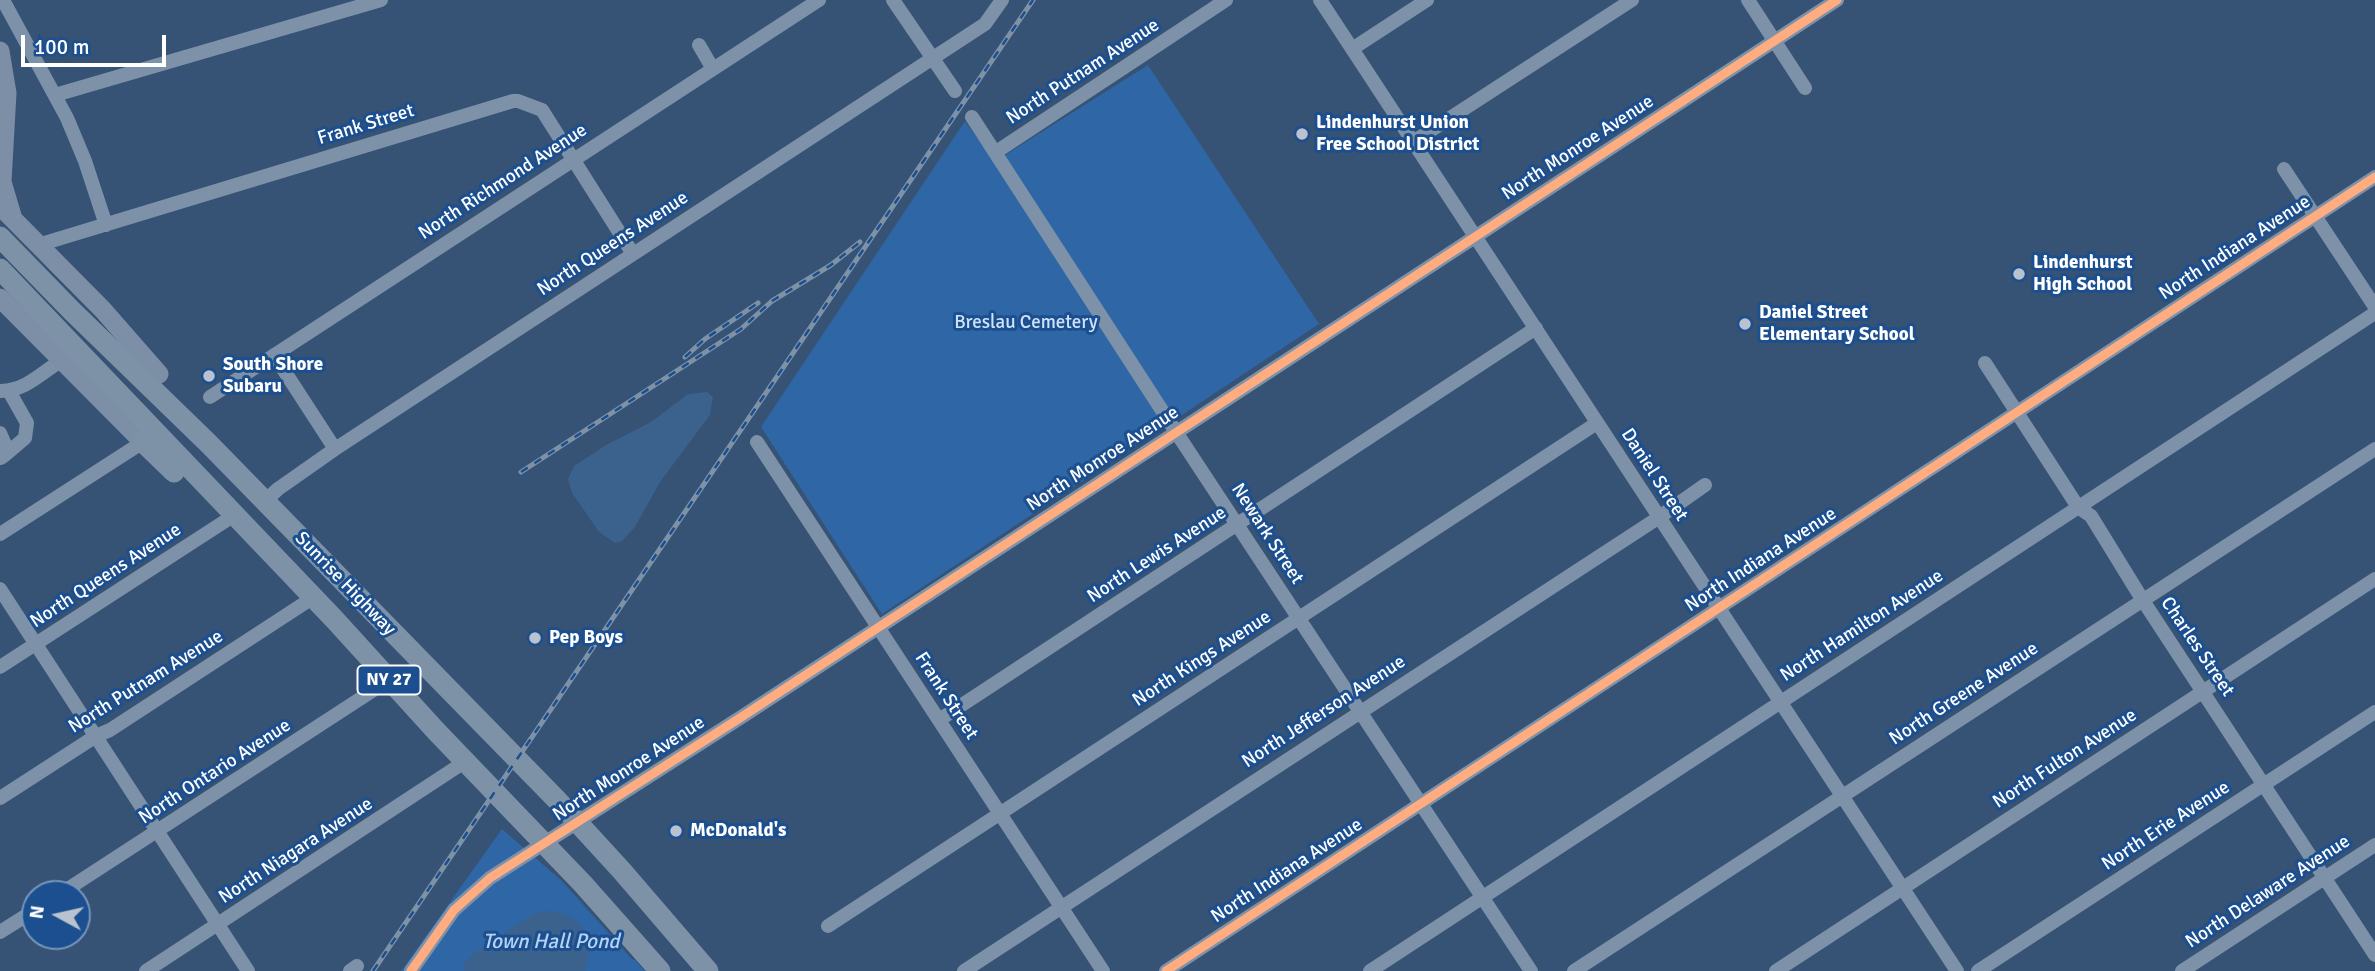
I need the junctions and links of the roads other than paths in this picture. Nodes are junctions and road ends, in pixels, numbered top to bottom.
1 (4, 0) edge
2 (382, 0) edge
3 (818, 0) edge
4 (893, 0) edge
5 (1002, 0) edge
6 (1226, 0) edge
7 (1320, 0) edge
8 (1427, 0) edge
9 (1632, 0) edge
10 (1748, 0) edge
11 (1837, 0) edge
12 (1775, 40) junction
13 (699, 45) dead end
14 (1352, 49) junction
15 (0, 51) edge
16 (932, 58) junction
17 (712, 69) junction
18 (1805, 88) dead end
19 (955, 92) dead end
20 (55, 95) junction
21 (972, 117) dead end
22 (1413, 142) junction
23 (996, 152) junction
24 (573, 160) junction
25 (2284, 169) dead end
26 (2375, 177) edge
27 (7, 213) edge
28 (2314, 216) junction
29 (106, 225) junction
30 (1474, 236) junction
31 (0, 237) edge
32 (38, 244) junction
33 (633, 254) junction
34 (0, 269) edge
35 (0, 298) edge
36 (0, 305) edge
37 (2375, 307) edge
38 (2375, 313) edge
39 (1535, 328) junction
40 (44, 343) junction
41 (274, 355) junction
42 (62, 360) junction
43 (1985, 363) dead end
44 (159, 374) joint
45 (5, 391) edge
46 (119, 396) junction
47 (210, 397) dead end
48 (2017, 414) junction
49 (1597, 424) junction
50 (1176, 432) junction
51 (0, 433) edge
52 (143, 442) junction
53 (757, 442) dead end
54 (209, 444) junction
55 (335, 449) junction
56 (2375, 449) edge
57 (2, 457) edge
58 (1705, 485) dead end
59 (265, 501) junction
60 (2078, 508) junction
61 (233, 516) junction
62 (1658, 518) junction
63 (1238, 524) junction
64 (0, 534) edge
65 (2375, 579) edge
66 (0, 589) edge
67 (314, 597) junction
68 (2143, 599) junction
69 (1719, 609) junction
70 (1299, 618) junction
71 (877, 629) junction
72 (35, 645) junction
73 (0, 667) edge
74 (389, 680) junction
75 (2203, 691) junction
76 (1780, 704) junction
77 (1360, 711) junction
78 (2375, 712) edge
79 (939, 720) junction
80 (96, 736) junction
81 (508, 750) junction
82 (466, 761) junction
83 (2265, 785) junction
84 (1843, 796) junction
85 (0, 799) edge
86 (1422, 805) junction
87 (999, 815) junction
88 (578, 822) junction
89 (158, 831) junction
90 (545, 844) junction
91 (2375, 845) edge
92 (2325, 878) junction
93 (82, 880) edge
94 (1904, 888) junction
95 (1482, 897) junction
96 (1062, 907) junction
97 (21, 919) edge
98 (219, 924) junction
99 (828, 926) dead end
100 (0, 932) edge
101 (2375, 955) edge
102 (146, 971) edge
103 (248, 971) edge
104 (411, 971) edge
105 (660, 971) edge
106 (708, 971) edge
107 (964, 971) edge
108 (1103, 971) edge
109 (1166, 971) edge
110 (1370, 971) edge
111 (1531, 971) edge
112 (1574, 971) edge
113 (1776, 971) edge
114 (1957, 971) edge
115 (1978, 971) edge
116 (2182, 971) edge

1 - 20 street
2 - 20 street
3 - 17 street, North Richmond Avenue
4 - 16 street
5 - 16 street, North Queens Avenue
6 - 23 street, North Putnam Avenue
7 - 14 street, Daniel Street
8 - 14 street
9 - 22 street
10 - 12 street
11 - 12 street, North Monroe Avenue
12 - 18 street
12 - 30 street, North Monroe Avenue
13 - 17 street
14 - 22 street, Daniel Street
15 - 27 main road
16 - 19 street
16 - 33 street, North Queens Avenue
17 - 24 street, North Richmond Avenue
20 - 29 street
21 - 23 street, Newark Street
22 - 30 street, Daniel Street
23 - 50 street, Newark Street
24 - 29 street, Frank Street
24 - 33 street, Frank Street
24 - 41 street, North Richmond Avenue
25 - 28 street
26 - 28 street, North Indiana Avenue
27 - 32 main road
28 - 37 street
28 - 48 street, North Indiana Avenue
29 - 32 street, Frank Street
30 - 39 street, Daniel Street
30 - 50 street, North Monroe Avenue
31 - 54 highway, Sunrise Highway / NY 27
32 - 44 main road
33 - 55 street, North Queens Avenue
34 - 46 highway, Sunrise Highway / NY 27
35 - 40 main road
36 - 40 main road
38 - 60 street, North Hamilton Avenue
39 - 49 street, Daniel Street
39 - 63 street, North Lewis Avenue
40 - 42 main road
41 - 47 street, North Richmond Avenue
41 - 55 street
42 - 45 street
42 - 52 main road
43 - 48 street, Charles Street
44 - 54 highway
45 - 57 street
46 - 59 highway
46 - 61 highway, Sunrise Highway / NY 27
48 - 60 street, Charles Street
48 - 69 street, North Indiana Avenue
49 - 62 street, Daniel Street
49 - 70 street, North Kings Avenue
50 - 63 street, Newark Street
50 - 71 street, North Monroe Avenue
51 - 57 street
52 - 61 highway
52 - 64 street
53 - 71 street, Frank Street
54 - 59 highway, Sunrise Highway / NY 27
55 - 59 street, North Queens Avenue
56 - 68 street, North Greene Avenue
58 - 62 street, North Jefferson Avenue
59 - 81 highway, Sunrise Highway / NY 27
60 - 68 street, Charles Street
60 - 76 street, North Hamilton Avenue
61 - 67 highway, Sunrise Highway / NY 27
61 - 72 street, North Queens Avenue
62 - 69 street, Daniel Street
62 - 77 street, North Jefferson Avenue
63 - 70 street, Newark Street
63 - 79 street, North Lewis Avenue
65 - 75 street, North Fulton Avenue
66 - 72 street
67 - 74 highway, Sunrise Highway / NY 27
67 - 80 street, North Putnam Avenue
68 - 75 street, Charles Street
68 - 84 street, North Greene Avenue
69 - 76 street, Daniel Street
69 - 86 street, North Indiana Avenue
70 - 77 street, Newark Street
70 - 87 street, North Kings Avenue
71 - 79 street, Frank Street
71 - 88 street, North Monroe Avenue
72 - 73 street, North Queens Avenue
72 - 80 street
74 - 82 highway, Sunrise Highway / NY 27
74 - 89 street, North Ontario Avenue
75 - 83 street, Charles Street
75 - 94 street, North Fulton Avenue
76 - 84 street, Daniel Street
76 - 95 street, North Hamilton Avenue
77 - 86 street, Newark Street
77 - 96 street, North Jefferson Avenue
78 - 83 street, North Erie Avenue
79 - 87 street, Frank Street
80 - 85 street, North Putnam Avenue
80 - 89 street
81 - 82 highway
81 - 88 highway, Sunrise Highway / NY 27
82 - 90 highway, Sunrise Highway / NY 27
82 - 98 street, North Niagara Avenue
83 - 92 street, Charles Street
83 - 115 street, North Erie Avenue
84 - 94 street, Daniel Street
84 - 112 street, North Greene Avenue
86 - 95 street, Newark Street
86 - 109 street, North Indiana Avenue
87 - 96 street, Frank Street
87 - 99 street, North Kings Avenue
88 - 90 street, North Monroe Avenue
88 - 106 highway, Sunrise Highway / NY 27
89 - 93 street, North Ontario Avenue
89 - 98 street
90 - 104 street, North Monroe Avenue
90 - 105 highway, Sunrise Highway / NY 27
91 - 92 street, North Delaware Avenue
92 - 101 street, Charles Street
92 - 116 street, North Delaware Avenue
94 - 113 street, North Fulton Avenue
94 - 114 street, Daniel Street
95 - 110 street, North Hamilton Avenue
95 - 111 street, Newark Street
96 - 107 street, North Jefferson Avenue
96 - 108 street, Frank Street
97 - 100 street
98 - 102 street, North Niagara Avenue
98 - 103 street

